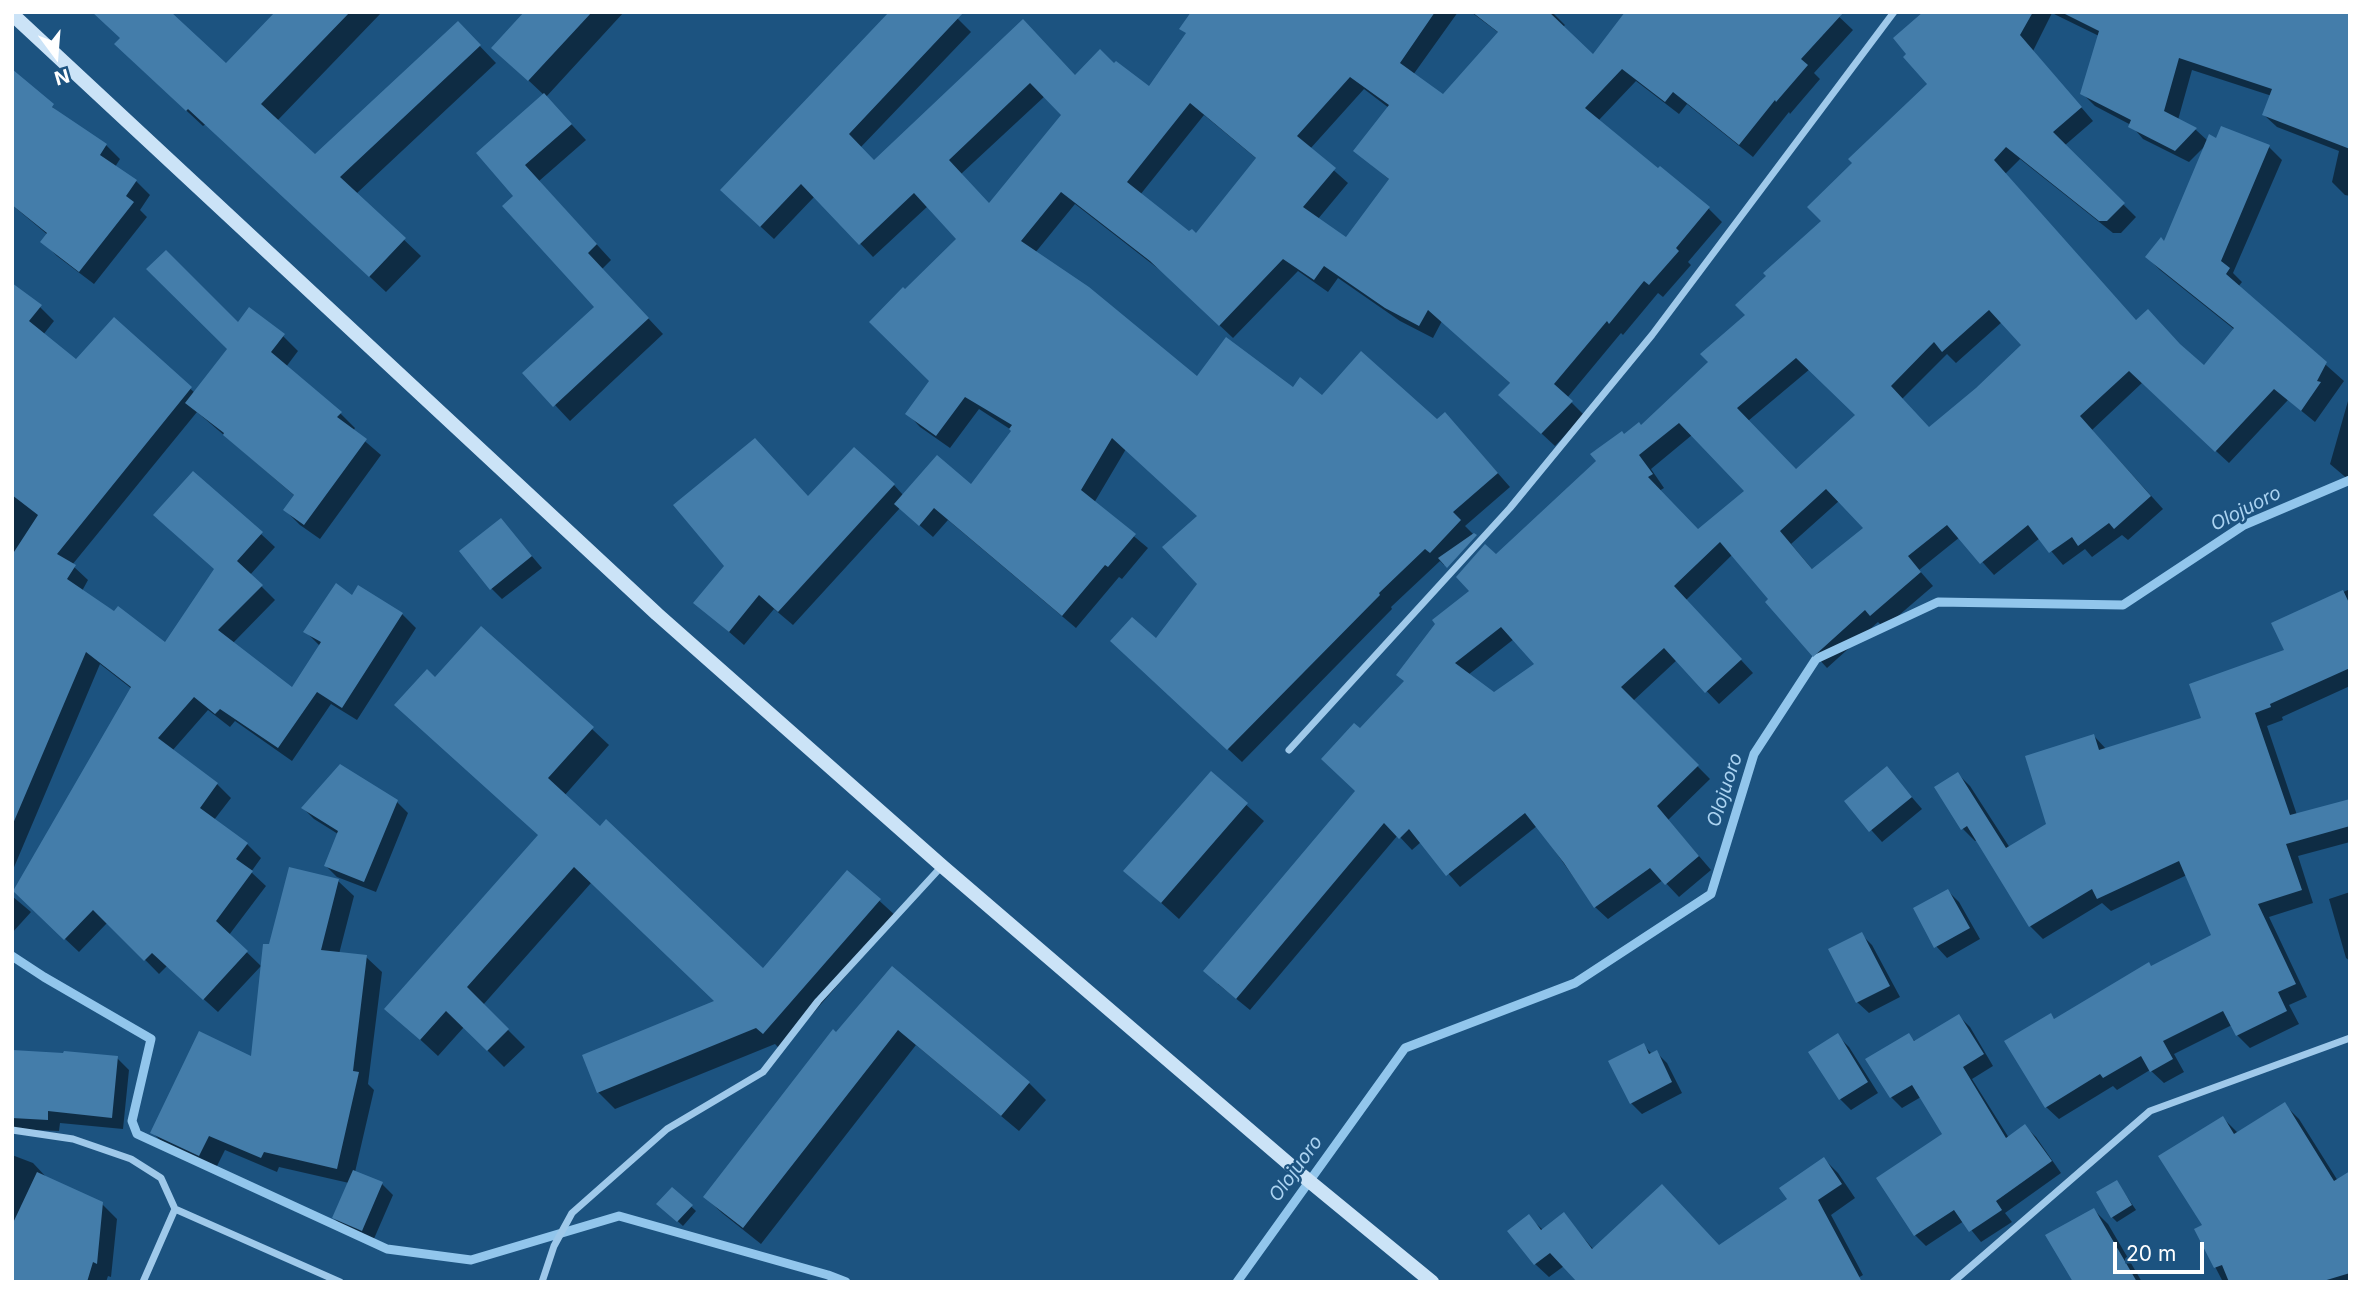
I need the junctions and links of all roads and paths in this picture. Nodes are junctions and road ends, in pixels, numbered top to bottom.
1 (1894, 12) edge
2 (12, 14) edge
3 (1289, 750) dead end
4 (942, 866) junction
5 (2350, 1038) edge
6 (12, 1130) edge
7 (175, 1209) junction
8 (142, 1282) edge
9 (340, 1282) edge
10 (542, 1282) edge
11 (1432, 1282) edge
12 (1953, 1282) edge

1 - 3 street
2 - 4 street
4 - 10 street
4 - 11 street
5 - 12 street
6 - 7 street
7 - 8 street
7 - 9 street

